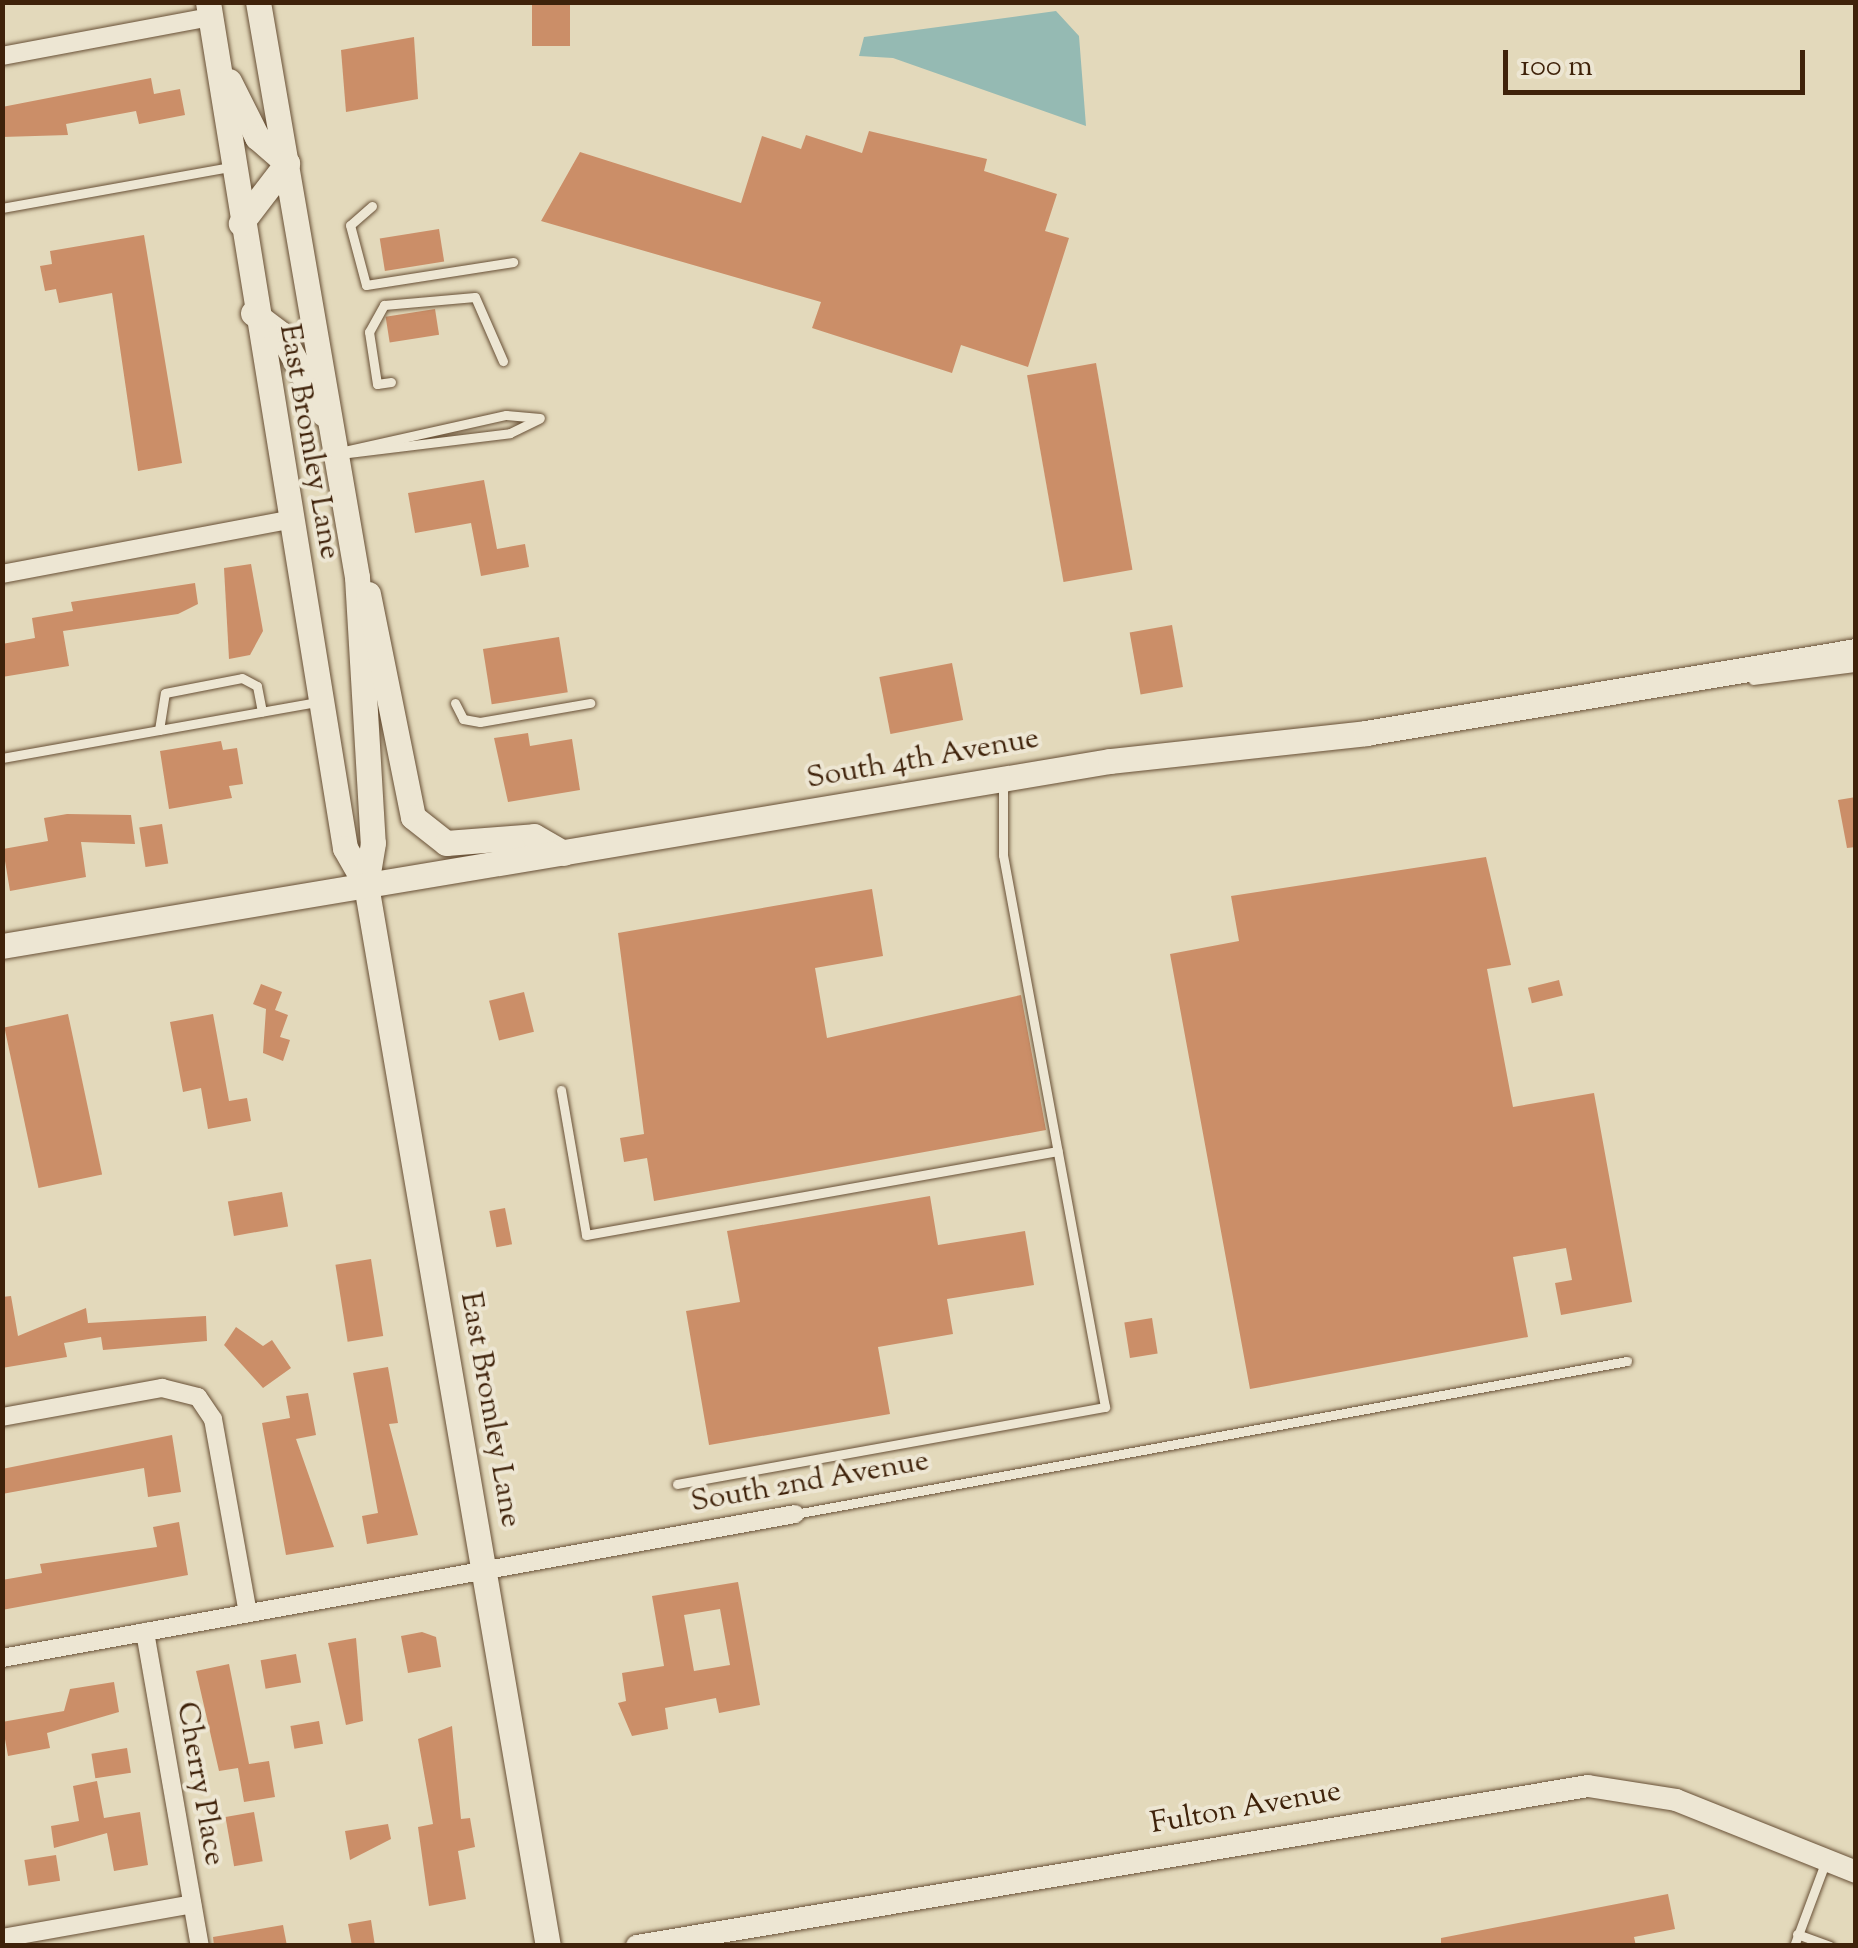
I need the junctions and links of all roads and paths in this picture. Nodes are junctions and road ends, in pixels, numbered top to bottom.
1 (258, 2) edge
2 (209, 10) edge
3 (216, 54) junction
4 (2, 56) edge
5 (286, 164) junction
6 (233, 167) junction
7 (372, 206) dead end
8 (2, 208) edge
9 (241, 223) junction
10 (513, 262) dead end
11 (253, 313) junction
12 (503, 362) dead end
13 (391, 382) dead end
14 (336, 443) junction
15 (288, 520) junction
16 (2, 574) edge
17 (358, 577) junction
18 (1856, 651) edge
19 (1856, 667) edge
20 (1702, 676) junction
21 (319, 701) junction
22 (455, 703) dead end
23 (590, 703) dead end
24 (262, 712) junction
25 (159, 730) junction
26 (2, 758) edge
27 (1004, 778) junction
28 (564, 853) junction
29 (366, 885) junction
30 (2, 946) edge
31 (561, 1090) dead end
32 (1058, 1151) junction
33 (1627, 1362) dead end
34 (2, 1417) edge
35 (677, 1484) dead end
36 (794, 1514) joint
37 (484, 1570) junction
38 (248, 1614) junction
39 (145, 1632) junction
40 (2, 1658) edge
41 (1826, 1860) junction
42 (1856, 1872) edge
43 (192, 1904) junction
44 (1797, 1934) junction
45 (2, 1938) edge
46 (200, 1946) edge
47 (548, 1946) edge
48 (637, 1946) edge
49 (1794, 1946) edge
50 (1830, 1946) edge

1 - 5 main road, East Bromley Lane
2 - 3 main road, East Bromley Lane
2 - 4 street
3 - 5 main road
3 - 6 main road, East Bromley Lane
5 - 9 main road
5 - 14 main road, East Bromley Lane
6 - 8 lane
6 - 9 main road, East Bromley Lane
7 - 10 lane
9 - 11 main road, East Bromley Lane
11 - 14 main road
11 - 15 main road, East Bromley Lane
12 - 13 lane
14 - 14 lane
14 - 17 main road, East Bromley Lane
15 - 16 street
15 - 21 main road, East Bromley Lane
17 - 28 main road
17 - 29 main road, East Bromley Lane
18 - 20 main road, South 4th Avenue
19 - 20 lane
20 - 27 main road, South 4th Avenue
21 - 24 lane
21 - 29 main road, East Bromley Lane
22 - 23 lane
24 - 25 lane
24 - 25 lane
25 - 26 lane
27 - 28 main road, South 4th Avenue
27 - 32 lane
28 - 29 main road, South 4th Avenue
29 - 30 main road, South 4th Avenue
29 - 37 main road, East Bromley Lane
31 - 32 lane
32 - 35 lane
33 - 36 lane, South 2nd Avenue
34 - 38 street
36 - 37 street, South 2nd Avenue
37 - 38 street, South 2nd Avenue
37 - 47 main road, East Bromley Lane
38 - 39 street, South 2nd Avenue
39 - 40 street, South 2nd Avenue
39 - 43 street, Cherry Place
41 - 42 street, Fulton Avenue
41 - 44 lane
41 - 48 street, Fulton Avenue
43 - 45 street
43 - 46 street, Cherry Place
44 - 49 lane
44 - 50 lane

